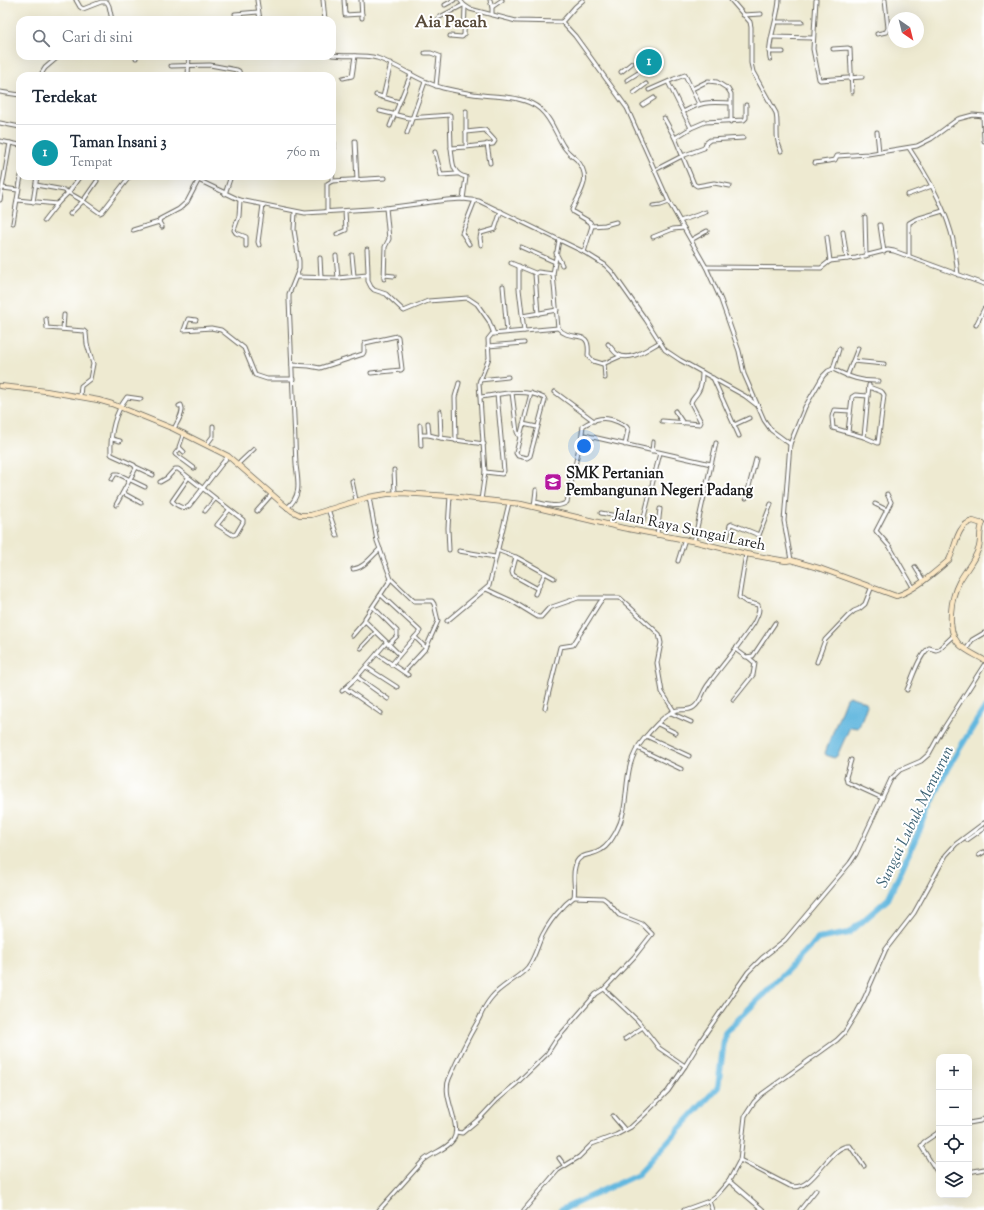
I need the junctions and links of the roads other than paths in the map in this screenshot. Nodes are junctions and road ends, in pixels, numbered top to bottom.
1 (76, 0) edge
2 (257, 0) edge
3 (324, 0) edge
4 (344, 0) edge
5 (361, 0) edge
6 (454, 0) edge
7 (460, 0) edge
8 (490, 0) edge
9 (502, 0) edge
10 (583, 0) edge
11 (731, 0) edge
12 (779, 0) edge
13 (816, 0) edge
14 (885, 0) edge
15 (445, 5) dead end
16 (464, 5) junction
17 (492, 7) junction
18 (258, 12) junction
19 (235, 14) dead end
20 (362, 14) junction
21 (761, 14) dead end
22 (743, 15) junction
23 (111, 16) edge
24 (259, 16) edge
25 (325, 16) edge
26 (492, 16) junction
27 (362, 18) dead end
28 (438, 18) dead end
29 (562, 22) junction
30 (776, 22) junction
31 (802, 22) dead end
32 (877, 34) dead end
33 (450, 36) dead end
34 (772, 37) junction
35 (813, 38) junction
36 (833, 48) dead end
37 (769, 52) junction
38 (783, 52) dead end
39 (425, 53) dead end
40 (336, 55) edge
41 (355, 56) junction
42 (770, 59) dead end
43 (54, 60) edge
44 (189, 60) edge
45 (391, 63) junction
46 (632, 63) dead end
47 (654, 63) dead end
48 (188, 65) junction
49 (171, 66) dead end
50 (42, 72) edge
51 (188, 72) edge
52 (239, 72) edge
53 (621, 72) dead end
54 (411, 74) junction
55 (862, 77) dead end
56 (343, 78) dead end
57 (852, 78) junction
58 (627, 80) dead end
59 (425, 82) junction
60 (668, 82) junction
61 (646, 84) dead end
62 (436, 86) junction
63 (692, 89) junction
64 (650, 90) dead end
65 (0, 92) edge
66 (634, 92) dead end
67 (852, 92) dead end
68 (16, 94) edge
69 (376, 95) dead end
70 (383, 97) junction
71 (654, 98) dead end
72 (399, 102) junction
73 (730, 103) junction
74 (699, 104) junction
75 (643, 105) dead end
76 (746, 105) dead end
77 (466, 110) dead end
78 (380, 111) dead end
79 (683, 112) junction
80 (395, 114) junction
81 (983, 116) edge
82 (413, 118) junction
83 (664, 118) dead end
84 (731, 122) junction
85 (0, 123) edge
86 (16, 126) edge
87 (390, 126) dead end
88 (691, 128) junction
89 (466, 132) junction
90 (777, 132) junction
91 (877, 132) dead end
92 (408, 133) dead end
93 (771, 133) dead end
94 (675, 138) junction
95 (743, 138) dead end
96 (0, 141) edge
97 (354, 141) dead end
98 (984, 141) edge
99 (10, 143) junction
100 (16, 144) edge
101 (487, 144) junction
102 (466, 147) junction
103 (451, 148) junction
104 (908, 148) junction
105 (781, 151) dead end
106 (435, 152) dead end
107 (879, 152) junction
108 (682, 156) junction
109 (490, 163) dead end
110 (815, 163) dead end
111 (655, 170) junction
112 (458, 174) junction
113 (471, 175) dead end
114 (466, 177) junction
115 (385, 178) dead end
116 (20, 180) edge
117 (37, 180) edge
118 (78, 180) edge
119 (127, 180) edge
120 (229, 180) edge
121 (357, 180) junction
122 (98, 181) dead end
123 (198, 181) joint
124 (332, 181) joint
125 (36, 185) junction
126 (730, 186) dead end
127 (932, 186) junction
128 (2, 188) junction
129 (18, 190) junction
130 (69, 192) junction
131 (225, 194) junction
132 (907, 195) dead end
133 (463, 199) junction
134 (0, 200) edge
135 (17, 200) junction
136 (240, 200) junction
137 (475, 200) junction
138 (83, 201) junction
139 (33, 202) junction
140 (59, 202) junction
141 (669, 202) junction
142 (263, 205) junction
143 (653, 206) dead end
144 (386, 208) junction
145 (345, 211) junction
146 (501, 211) junction
147 (943, 211) junction
148 (295, 212) junction
149 (327, 212) junction
150 (706, 212) dead end
151 (70, 214) dead end
152 (865, 217) dead end
153 (44, 221) dead end
154 (680, 221) junction
155 (159, 222) junction
156 (616, 222) dead end
157 (13, 223) dead end
158 (880, 225) dead end
159 (592, 226) junction
160 (162, 227) dead end
161 (684, 228) junction
162 (132, 230) dead end
163 (345, 231) junction
164 (707, 231) dead end
165 (843, 232) dead end
166 (337, 234) dead end
167 (346, 236) dead end
168 (653, 237) dead end
169 (827, 237) dead end
170 (558, 240) junction
171 (691, 240) junction
172 (469, 244) dead end
173 (259, 245) dead end
174 (481, 245) dead end
175 (246, 246) dead end
176 (521, 247) dead end
177 (367, 249) dead end
178 (584, 252) junction
179 (884, 252) junction
180 (556, 253) junction
181 (352, 255) dead end
182 (336, 256) dead end
183 (866, 256) junction
184 (909, 256) junction
185 (320, 258) dead end
186 (847, 260) junction
187 (830, 261) junction
188 (555, 262) junction
189 (511, 263) dead end
190 (562, 265) dead end
191 (519, 266) junction
192 (706, 267) junction
193 (535, 273) junction
194 (368, 274) junction
195 (552, 274) junction
196 (384, 275) junction
197 (958, 275) junction
198 (354, 276) junction
199 (394, 276) dead end
200 (296, 277) junction
201 (321, 277) junction
202 (338, 278) junction
203 (384, 280) dead end
204 (984, 284) edge
205 (502, 286) dead end
206 (984, 309) edge
207 (557, 310) junction
208 (538, 314) junction
209 (64, 315) dead end
210 (522, 316) junction
211 (46, 319) dead end
212 (196, 320) dead end
213 (976, 325) dead end
214 (558, 328) junction
215 (63, 329) junction
216 (524, 331) junction
217 (507, 332) junction
218 (494, 334) junction
219 (660, 342) junction
220 (524, 343) dead end
221 (608, 344) dead end
222 (488, 346) junction
223 (858, 348) dead end
224 (839, 349) dead end
225 (621, 356) junction
226 (853, 361) junction
227 (604, 363) junction
228 (884, 364) dead end
229 (292, 365) junction
230 (833, 369) junction
231 (702, 372) junction
232 (371, 373) dead end
233 (847, 376) junction
234 (508, 377) dead end
235 (605, 378) dead end
236 (713, 378) junction
237 (293, 379) junction
238 (480, 380) junction
239 (879, 381) dead end
240 (869, 382) junction
241 (459, 383) dead end
242 (0, 386) edge
243 (869, 387) junction
244 (554, 392) dead end
245 (512, 393) junction
246 (531, 393) junction
247 (497, 394) junction
248 (80, 396) junction
249 (868, 396) junction
250 (481, 397) junction
251 (141, 398) dead end
252 (179, 406) dead end
253 (758, 406) junction
254 (119, 407) junction
255 (440, 411) dead end
256 (675, 411) dead end
257 (850, 412) junction
258 (749, 418) dead end
259 (594, 421) junction
260 (662, 421) dead end
261 (428, 423) dead end
262 (683, 423) junction
263 (523, 424) junction
264 (420, 425) dead end
265 (734, 425) junction
266 (213, 426) dead end
267 (537, 427) junction
268 (174, 429) junction
269 (848, 432) junction
270 (184, 433) junction
271 (582, 434) junction
272 (421, 435) junction
273 (429, 435) junction
274 (520, 436) junction
275 (739, 436) dead end
276 (864, 437) junction
277 (441, 438) junction
278 (112, 439) junction
279 (120, 441) dead end
280 (456, 441) junction
281 (653, 442) dead end
282 (716, 443) dead end
283 (207, 444) junction
284 (484, 444) junction
285 (790, 444) junction
286 (625, 445) junction
287 (421, 446) dead end
288 (179, 449) junction
289 (254, 449) dead end
290 (652, 451) junction
291 (184, 452) dead end
292 (660, 453) junction
293 (228, 456) junction
294 (756, 459) dead end
295 (238, 464) junction
296 (711, 464) junction
297 (136, 467) junction
298 (194, 468) dead end
299 (394, 470) dead end
300 (485, 472) junction
301 (153, 475) dead end
302 (188, 478) junction
303 (112, 479) dead end
304 (130, 480) junction
305 (352, 481) dead end
306 (160, 482) dead end
307 (146, 487) dead end
308 (202, 489) junction
309 (536, 490) dead end
310 (123, 493) junction
311 (395, 493) junction
312 (272, 494) junction
313 (887, 494) dead end
314 (450, 496) junction
315 (369, 497) junction
316 (746, 498) dead end
317 (215, 499) junction
318 (356, 500) junction
319 (482, 500) junction
320 (141, 503) dead end
321 (509, 503) junction
322 (535, 504) junction
323 (771, 504) dead end
324 (875, 504) dead end
325 (116, 505) dead end
326 (288, 508) junction
327 (660, 509) dead end
328 (229, 510) junction
329 (328, 510) junction
330 (888, 510) junction
331 (205, 511) dead end
332 (257, 511) dead end
333 (601, 513) dead end
334 (983, 523) edge
335 (657, 535) junction
336 (696, 535) junction
337 (337, 536) dead end
338 (685, 540) junction
339 (694, 541) junction
340 (380, 549) junction
341 (449, 550) dead end
342 (497, 550) junction
343 (459, 551) dead end
344 (746, 554) junction
345 (495, 557) junction
346 (516, 557) junction
347 (791, 560) junction
348 (678, 561) dead end
349 (915, 567) dead end
350 (353, 569) dead end
351 (545, 573) junction
352 (391, 578) junction
353 (554, 578) dead end
354 (923, 580) junction
355 (872, 586) junction
356 (913, 587) junction
357 (486, 589) junction
358 (538, 589) junction
359 (381, 594) junction
360 (535, 594) dead end
361 (604, 598) junction
362 (372, 607) junction
363 (365, 621) junction
364 (447, 621) dead end
365 (775, 623) dead end
366 (376, 632) junction
367 (984, 633) edge
368 (352, 636) dead end
369 (953, 636) junction
370 (415, 637) junction
371 (387, 644) junction
372 (361, 648) dead end
373 (426, 648) junction
374 (735, 649) junction
375 (966, 650) junction
376 (377, 654) junction
377 (399, 654) junction
378 (748, 657) junction
379 (984, 660) edge
380 (817, 662) dead end
381 (391, 665) junction
382 (984, 665) edge
383 (366, 666) junction
384 (404, 672) junction
385 (408, 675) dead end
386 (357, 678) junction
387 (397, 687) dead end
388 (907, 690) dead end
389 (388, 699) dead end
390 (733, 700) dead end
391 (545, 708) dead end
392 (674, 711) junction
393 (381, 712) dead end
394 (671, 713) junction
395 (691, 722) dead end
396 (658, 724) junction
397 (676, 733) dead end
398 (646, 736) junction
399 (637, 748) junction
400 (689, 756) dead end
401 (851, 760) dead end
402 (681, 769) dead end
403 (882, 798) junction
404 (984, 823) edge
405 (984, 828) edge
406 (967, 840) dead end
407 (984, 852) edge
408 (979, 855) dead end
409 (575, 897) junction
410 (604, 988) junction
411 (643, 1027) junction
412 (625, 1039) dead end
413 (685, 1066) junction
414 (613, 1116) dead end
415 (984, 1118) edge
416 (972, 1122) edge
417 (625, 1130) junction
418 (456, 1132) junction
419 (936, 1134) edge
420 (559, 1158) dead end
421 (740, 1160) junction
422 (564, 1165) junction
423 (864, 1166) dead end
424 (984, 1169) edge
425 (936, 1170) edge
426 (972, 1171) edge
427 (729, 1181) junction
428 (816, 1190) dead end
429 (709, 1201) junction
430 (379, 1210) edge
431 (524, 1210) edge
432 (684, 1210) edge
433 (712, 1210) edge
434 (763, 1210) edge
435 (800, 1210) edge

1 - 23 street
2 - 18 street
3 - 25 street
4 - 20 street
5 - 20 street
6 - 15 street
7 - 16 street
8 - 17 street
9 - 17 street
10 - 29 street
11 - 22 street
12 - 30 street
13 - 35 street
14 - 32 street
16 - 26 street
16 - 28 street
16 - 33 street
17 - 26 street
18 - 19 street
18 - 24 street
20 - 27 street
21 - 22 street
22 - 90 street
26 - 29 street
29 - 111 street
30 - 31 street
30 - 34 street
34 - 35 street
34 - 37 street
35 - 57 street
36 - 57 street
37 - 38 street
37 - 42 street
39 - 62 street
40 - 41 street
41 - 45 street
41 - 56 street
43 - 50 street
44 - 48 street
45 - 54 street
45 - 70 street
46 - 53 street
47 - 58 street
48 - 49 street
48 - 51 street
48 - 52 street
54 - 59 street
54 - 72 street
55 - 57 street
57 - 67 street
59 - 62 street
59 - 82 street
60 - 63 street
60 - 64 street
60 - 79 street
61 - 66 street
62 - 159 street
63 - 73 street
63 - 74 street
65 - 68 street
69 - 70 street
70 - 72 street
71 - 75 street
72 - 80 street
73 - 74 street
73 - 84 street
74 - 79 street
76 - 84 street
77 - 89 street
78 - 80 street
79 - 88 street
80 - 82 street
80 - 87 street
81 - 98 street
81 - 104 street
82 - 92 street
82 - 103 street
83 - 94 street
84 - 88 street
85 - 86 street
88 - 94 street
89 - 101 street
89 - 102 street
90 - 93 street
90 - 105 street
91 - 107 street
94 - 108 street
95 - 108 street
96 - 99 street
97 - 121 street
99 - 100 street
99 - 128 street
101 - 102 street
101 - 109 street
102 - 103 street
103 - 112 street
104 - 107 street
104 - 127 street
106 - 112 street
107 - 110 street
108 - 111 street
108 - 126 street
111 - 141 street
112 - 114 street
113 - 114 street
114 - 133 street
115 - 121 street
116 - 129 street
117 - 125 street
118 - 130 street
119 - 138 street
120 - 131 street
121 - 124 street
122 - 138 street
123 - 131 street
123 - 155 street
124 - 149 street
125 - 130 street
125 - 139 street
127 - 132 street
127 - 147 street
128 - 129 street
128 - 134 street
129 - 135 street
130 - 138 street
130 - 140 street
131 - 136 street
133 - 137 street
133 - 144 street
135 - 139 street
135 - 157 street
136 - 142 street
136 - 175 street
137 - 146 street
137 - 172 street
138 - 151 street
139 - 140 street
140 - 153 street
141 - 143 street
141 - 154 street
142 - 148 street
142 - 173 street
144 - 145 street
144 - 196 street
145 - 149 street
145 - 163 street
146 - 170 street
146 - 174 street
147 - 184 street
147 - 197 street
148 - 149 street
148 - 200 street
150 - 154 street
152 - 183 street
154 - 161 street
155 - 160 street
155 - 162 street
156 - 159 street
158 - 179 street
159 - 178 street
161 - 168 street
161 - 171 street
163 - 166 street
163 - 167 street
164 - 171 street
165 - 186 street
169 - 187 street
170 - 178 street
170 - 180 street
171 - 192 street
176 - 188 street
177 - 194 street
178 - 219 street
179 - 183 street
179 - 184 street
180 - 188 street
180 - 190 street
181 - 198 street
182 - 202 street
183 - 186 street
184 - 197 street
185 - 201 street
186 - 187 street
187 - 192 street
188 - 195 street
189 - 191 street
191 - 193 street
191 - 210 street
192 - 253 street
193 - 195 street
193 - 208 street
194 - 198 street
194 - 218 street
195 - 207 street
196 - 199 street
196 - 203 street
197 - 204 street
198 - 202 street
200 - 201 street
200 - 229 street
201 - 202 street
205 - 217 street
206 - 213 street
207 - 208 street
207 - 214 street
208 - 210 street
209 - 215 street
210 - 216 street
211 - 215 street
212 - 237 street
214 - 216 street
214 - 227 street
215 - 248 street
216 - 217 street
217 - 218 street
218 - 222 street
219 - 225 street
219 - 231 street
220 - 222 street
221 - 225 street
222 - 238 street
223 - 226 street
224 - 230 street
225 - 227 street
226 - 228 street
226 - 233 street
227 - 235 street
229 - 232 street
229 - 237 street
230 - 233 street
230 - 285 street
231 - 236 street
231 - 262 street
233 - 240 street
234 - 238 street
236 - 253 street
236 - 265 street
237 - 326 street
238 - 250 street
239 - 240 street
240 - 243 street
241 - 280 street
242 - 248 street, Jalan Raya Sungai Lareh
243 - 249 street
243 - 276 street
244 - 259 street
245 - 246 street
245 - 247 street
245 - 274 street
246 - 263 street
246 - 267 street
247 - 250 street
247 - 300 street
248 - 254 street, Jalan Raya Sungai Lareh
249 - 257 street
249 - 276 street
250 - 284 street
251 - 254 street
252 - 268 street
253 - 285 street
254 - 268 street, Jalan Raya Sungai Lareh
254 - 278 street
255 - 277 street
256 - 262 street
257 - 269 street
257 - 269 street
258 - 265 street
259 - 271 street
259 - 286 street
260 - 262 street
261 - 273 street
263 - 267 street
263 - 274 street
264 - 272 street
265 - 275 street
266 - 283 street
267 - 274 street
268 - 270 street, Jalan Raya Sungai Lareh
269 - 276 street
270 - 283 street, Jalan Raya Sungai Lareh
270 - 288 street
271 - 286 street
271 - 322 street
272 - 273 street
272 - 287 street
273 - 277 street
277 - 280 street
278 - 279 street
278 - 297 street
280 - 284 street
281 - 290 street
282 - 296 street
283 - 293 street, Jalan Raya Sungai Lareh
284 - 300 street
285 - 347 street
286 - 290 street
288 - 291 street
288 - 298 street
289 - 295 street
290 - 292 street
292 - 296 street
292 - 333 street
293 - 295 street, Jalan Raya Sungai Lareh
293 - 308 street
294 - 316 street
295 - 312 street, Jalan Raya Sungai Lareh
296 - 336 street
297 - 301 street
297 - 304 street
299 - 311 street
300 - 319 street
302 - 306 street
302 - 308 street
302 - 308 street
303 - 304 street
304 - 307 street
304 - 310 street
305 - 318 street
308 - 317 street
309 - 322 street
310 - 320 street
310 - 325 street
311 - 314 street, Jalan Raya Sungai Lareh
311 - 315 street, Jalan Raya Sungai Lareh
312 - 326 street, Jalan Raya Sungai Lareh
312 - 332 street
313 - 330 street
314 - 319 street, Jalan Raya Sungai Lareh
314 - 341 street
315 - 318 street, Jalan Raya Sungai Lareh
315 - 340 street
317 - 328 street
317 - 331 street
318 - 329 street, Jalan Raya Sungai Lareh
319 - 321 street, Jalan Raya Sungai Lareh
321 - 322 street, Jalan Raya Sungai Lareh
321 - 342 street
322 - 335 street, Jalan Raya Sungai Lareh
323 - 336 street
324 - 330 street
326 - 329 street, Jalan Raya Sungai Lareh
327 - 335 street
328 - 328 street
329 - 337 street
330 - 356 street
334 - 354 street
334 - 369 street
335 - 338 street, Jalan Raya Sungai Lareh
336 - 339 street
338 - 339 street, Jalan Raya Sungai Lareh
338 - 348 street
339 - 344 street, Jalan Raya Sungai Lareh
340 - 350 street
340 - 352 street
342 - 345 street
342 - 346 street
343 - 345 street
344 - 347 street, Jalan Raya Sungai Lareh
344 - 374 street
345 - 357 street
346 - 351 street
346 - 358 street
347 - 355 street, Jalan Raya Sungai Lareh
349 - 354 street
351 - 353 street
351 - 358 street
352 - 359 street
352 - 373 street
354 - 356 street
355 - 356 street, Jalan Raya Sungai Lareh
355 - 380 street
357 - 361 street
357 - 364 street
358 - 360 street
359 - 362 street
359 - 370 street
361 - 391 street
361 - 392 street
362 - 363 street
362 - 371 street
363 - 366 street
363 - 368 street
365 - 378 street
366 - 371 street
366 - 372 street
367 - 375 street
369 - 375 street
369 - 388 street
370 - 373 street
370 - 377 street
371 - 376 street
371 - 377 street
373 - 384 street
374 - 378 street
374 - 392 street
375 - 379 street
376 - 381 street
376 - 383 street
377 - 381 street
378 - 390 street
381 - 384 street
382 - 403 street
383 - 386 street
383 - 387 street
384 - 385 street
386 - 389 street
386 - 393 street
392 - 394 street
394 - 395 street
394 - 396 street
396 - 397 street
396 - 398 street
398 - 399 street
398 - 400 street
399 - 402 street
399 - 409 street
401 - 403 street
403 - 413 street
404 - 421 street
405 - 406 street
407 - 408 street
409 - 410 street
409 - 418 street
410 - 411 street
410 - 418 street
411 - 412 street
411 - 413 street
413 - 417 street
414 - 417 street
415 - 416 street
417 - 422 street
418 - 430 street
419 - 425 street
420 - 422 street
421 - 423 street
421 - 427 street
422 - 431 street
424 - 426 street
427 - 429 street
427 - 434 street
428 - 435 street
429 - 432 street
429 - 433 street

